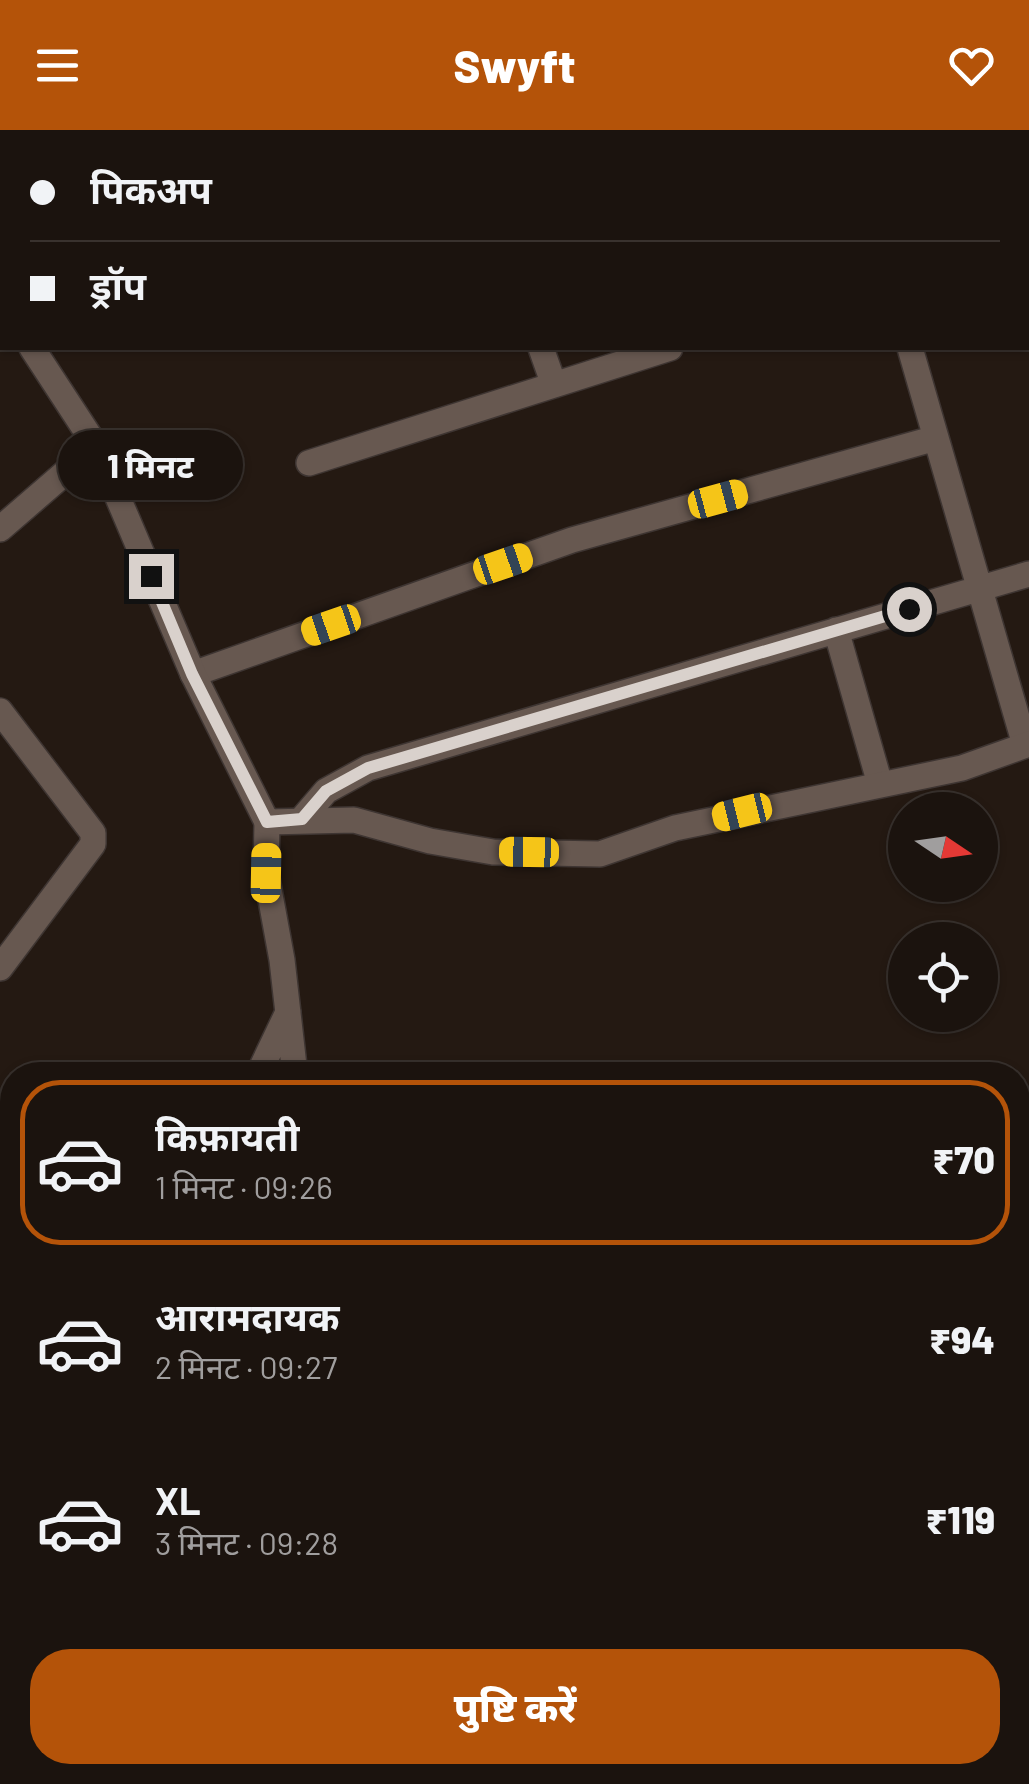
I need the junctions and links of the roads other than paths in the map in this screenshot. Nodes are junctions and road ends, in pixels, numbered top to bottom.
1 (33, 350) edge
2 (542, 350) edge
3 (664, 350) edge
4 (911, 350) edge
5 (554, 385) junction
6 (936, 438) junction
7 (96, 446) junction
8 (308, 462) dead end
9 (0, 529) edge
10 (1029, 574) edge
11 (982, 588) junction
12 (836, 630) junction
13 (192, 674) junction
14 (0, 711) edge
15 (1027, 744) edge
16 (880, 784) junction
17 (302, 819) junction
18 (267, 822) junction
19 (0, 968) edge
20 (288, 1012) junction
21 (264, 1062) edge
22 (294, 1062) edge

1 - 7 street
2 - 5 street
3 - 5 street
4 - 6 street
5 - 8 street
6 - 11 street
6 - 13 street
7 - 9 street
7 - 13 street
10 - 11 street
11 - 12 street
11 - 15 street
12 - 16 street
12 - 17 street
13 - 18 street
14 - 19 street
15 - 16 street
16 - 17 street
17 - 18 street
18 - 20 street
20 - 21 street
20 - 22 street

